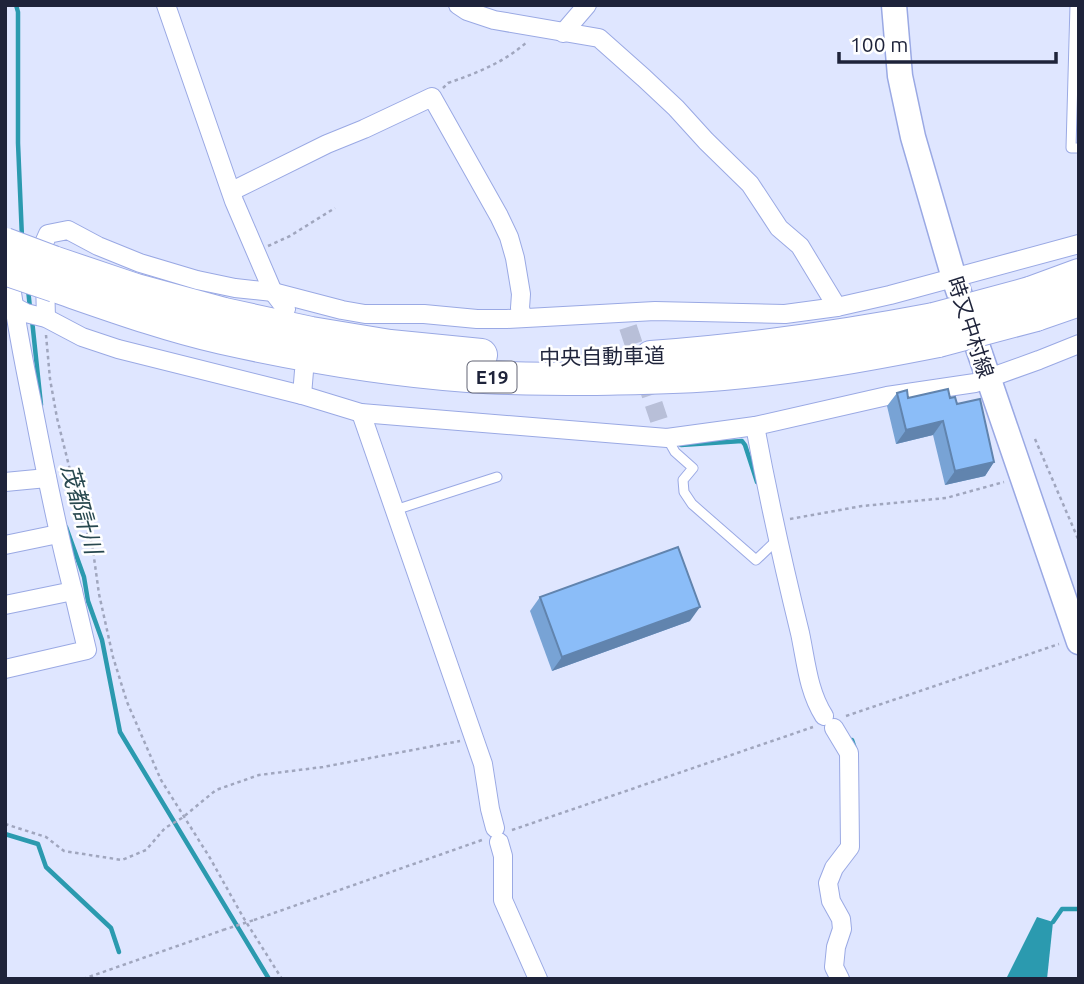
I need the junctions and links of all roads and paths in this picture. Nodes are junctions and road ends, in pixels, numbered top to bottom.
1 (166, 5) edge
2 (458, 5) edge
3 (587, 5) edge
4 (894, 5) edge
5 (1075, 5) edge
6 (1077, 28) edge
7 (541, 29) junction
8 (564, 33) junction
9 (432, 97) junction
10 (1079, 148) edge
11 (232, 191) junction
12 (335, 208) dead end
13 (5, 239) edge
14 (5, 244) edge
15 (1079, 244) edge
16 (256, 252) junction
17 (5, 269) edge
18 (54, 274) junction
19 (1079, 275) edge
20 (954, 278) junction
21 (273, 292) junction
22 (1079, 300) edge
23 (1033, 304) junction
24 (837, 307) junction
25 (286, 309) dead end
26 (26, 312) edge
27 (523, 318) junction
28 (1079, 344) edge
29 (304, 371) dead end
30 (988, 379) junction
31 (302, 395) junction
32 (361, 412) junction
33 (659, 420) tunnel mouth
34 (755, 426) junction
35 (667, 438) junction
36 (1035, 439) dead end
37 (497, 477) dead end
38 (47, 478) junction
39 (1010, 480) dead end
40 (5, 482) edge
41 (395, 510) junction
42 (773, 523) junction
43 (58, 534) junction
44 (777, 541) junction
45 (1079, 541) edge
46 (5, 545) edge
47 (73, 591) junction
48 (5, 605) edge
49 (1072, 642) edge
50 (5, 668) edge
51 (829, 722) junction
52 (472, 735) junction
53 (183, 817) junction
54 (5, 824) edge
55 (498, 835) junction
56 (83, 979) edge
57 (282, 979) edge
58 (538, 979) edge
59 (840, 979) edge

1 - 11 street
2 - 7 street
3 - 8 street
4 - 20 main road, 時又中村線
5 - 6 lane
6 - 10 lane
7 - 8 street
7 - 9 path
8 - 24 street
9 - 11 street
9 - 27 street
11 - 16 street
12 - 16 path
13 - 26 street
14 - 18 highway, 中央自動車道 / E19, bridge
15 - 20 street
16 - 21 street
17 - 18 highway, 中央自動車道 / E19, bridge
18 - 23 highway, 中央自動車道 / E19, bridge
19 - 23 highway, 中央自動車道 / E19
20 - 24 street
20 - 30 main road, 時又中村線
21 - 25 street
21 - 26 street
21 - 27 street
22 - 23 highway, 中央自動車道 / E19
24 - 27 street
26 - 31 street
26 - 38 street
26 - 53 path
28 - 30 street
29 - 31 street
30 - 34 street
30 - 49 main road, 時又中村線
31 - 32 street
32 - 35 street
32 - 41 street
33 - 35 street
34 - 35 street
34 - 42 street
35 - 44 lane
36 - 45 path
37 - 41 lane
38 - 40 street
38 - 43 street
39 - 42 path
41 - 52 street
42 - 44 street
43 - 46 street
43 - 47 street
44 - 51 street
47 - 48 street
47 - 50 street
49 - 51 path
51 - 55 path
51 - 59 street
52 - 53 path
52 - 55 street
53 - 54 path
53 - 57 path
55 - 56 path, bridge
55 - 58 street

